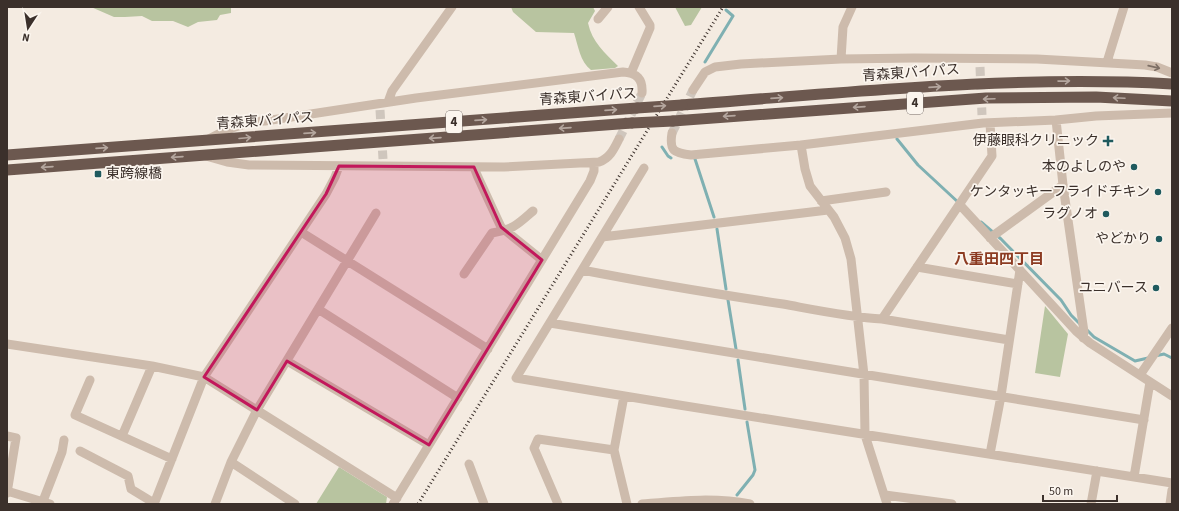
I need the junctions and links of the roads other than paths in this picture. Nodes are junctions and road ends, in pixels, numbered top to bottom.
1 (452, 7) edge
2 (608, 7) edge
3 (639, 7) edge
4 (852, 7) edge
5 (1124, 7) edge
6 (598, 19) dead end
7 (841, 59) junction
8 (1107, 62) junction
9 (631, 73) junction
10 (1172, 73) edge
11 (1172, 84) edge
12 (692, 90) tunnel mouth
13 (642, 94) tunnel mouth
14 (1172, 101) edge
15 (382, 105) junction
16 (1172, 113) edge
17 (1056, 120) junction
18 (265, 121) junction
19 (985, 121) junction
20 (672, 133) tunnel mouth
21 (261, 136) junction
22 (619, 138) tunnel mouth
23 (205, 141) junction
24 (802, 146) junction
25 (263, 151) junction
26 (202, 155) junction
27 (7, 156) edge
28 (594, 163) junction
29 (269, 164) junction
30 (339, 166) junction
31 (474, 167) junction
32 (644, 168) dead end
33 (7, 170) edge
34 (1063, 185) junction
35 (886, 192) dead end
36 (821, 201) junction
37 (960, 205) junction
38 (828, 210) junction
39 (533, 211) dead end
40 (376, 213) dead end
41 (506, 231) junction
42 (300, 232) junction
43 (602, 237) junction
44 (990, 238) junction
45 (542, 260) junction
46 (347, 261) junction
47 (917, 267) junction
48 (582, 270) junction
49 (1020, 270) junction
50 (464, 274) dead end
51 (1018, 284) junction
52 (318, 310) junction
53 (857, 318) junction
54 (882, 319) junction
55 (550, 323) junction
56 (1172, 328) edge
57 (1083, 338) junction
58 (1009, 340) junction
59 (7, 344) edge
60 (488, 349) junction
61 (287, 361) junction
62 (152, 366) junction
63 (864, 375) junction
64 (1140, 375) junction
65 (204, 377) junction
66 (90, 380) dead end
67 (1150, 382) junction
68 (624, 396) junction
69 (1001, 396) junction
70 (1172, 396) edge
71 (458, 398) junction
72 (257, 410) junction
73 (1144, 420) junction
74 (865, 434) junction
75 (7, 436) edge
76 (122, 436) junction
77 (64, 440) dead end
78 (429, 445) junction
79 (614, 450) junction
80 (80, 451) dead end
81 (990, 454) junction
82 (172, 459) junction
83 (231, 462) junction
84 (469, 464) dead end
85 (1097, 471) junction
86 (1134, 476) junction
87 (1172, 482) edge
88 (1172, 490) edge
89 (7, 492) edge
90 (885, 494) junction
91 (395, 501) edge
92 (47, 503) edge
93 (154, 503) edge
94 (216, 504) edge
95 (295, 504) edge
96 (484, 504) edge
97 (558, 504) edge
98 (628, 504) edge
99 (642, 504) edge
100 (750, 504) edge
101 (887, 504) edge
102 (952, 504) edge
103 (1091, 504) edge
104 (1170, 504) edge

1 - 15 street
2 - 6 street
3 - 9 street
4 - 7 street
5 - 8 street
7 - 8 street
7 - 12 street
8 -> 10 street
9 - 13 street
9 - 15 street
21 -> 11 highway, 青森東バイパス / 4, bridge
14 -> 25 highway, 青森東バイパス / 4, bridge
15 - 18 street
16 - 17 street
17 - 19 street
17 - 34 street
18 - 21 street
18 - 23 street
19 - 24 street
19 - 37 street
20 - 24 street
23 -> 21 highway, 青森東バイパス / 4
22 - 28 street
27 -> 23 highway, 青森東バイパス / 4
24 - 36 street
25 - 26 highway, 青森東バイパス / 4
25 - 29 street
26 - 29 street
26 -> 33 highway, 青森東バイパス / 4
28 - 31 street
28 - 45 street
29 - 30 street
30 - 31 street
30 - 42 street
31 - 41 street
32 - 43 street
34 - 44 street
34 - 57 street
35 - 36 street
36 - 38 street
37 - 44 street
37 - 47 street
38 - 43 street
38 - 53 street
39 - 41 street
40 - 46 street
41 - 45 street
41 - 50 street
42 - 46 street
42 - 65 street
43 - 48 street
44 - 49 street
45 - 60 street
46 - 52 street
46 - 60 street
47 - 51 street
47 - 54 street
48 - 53 street
48 - 55 street
49 - 51 street
49 - 57 street
51 - 58 street
52 - 61 street
52 - 71 street
53 - 54 street
53 - 63 street
54 - 58 street
55 - 63 street
55 - 68 street
56 - 64 street
57 - 64 street
58 - 69 street
59 - 62 street
60 - 71 street
61 - 72 street
61 - 78 street
62 - 65 street
62 - 76 street
63 - 69 street
63 - 74 street
64 - 67 street
65 - 72 street
65 - 82 street
66 - 76 street
67 - 70 street
67 - 73 street
68 - 74 street
68 - 79 street
69 - 73 street
69 - 81 street
71 - 78 street
72 - 83 street
72 - 91 street
73 - 86 street
74 - 81 street
74 - 90 street
75 - 89 street
76 - 82 street
77 - 92 street
78 - 91 street
79 - 97 street
79 - 98 street
80 - 93 street
81 - 85 street
82 - 93 street
83 - 94 street
83 - 95 street
84 - 96 street
85 - 86 street
85 - 103 street
86 - 87 street
88 - 104 street
89 - 92 street
90 - 101 street
90 - 102 street
99 - 100 street

